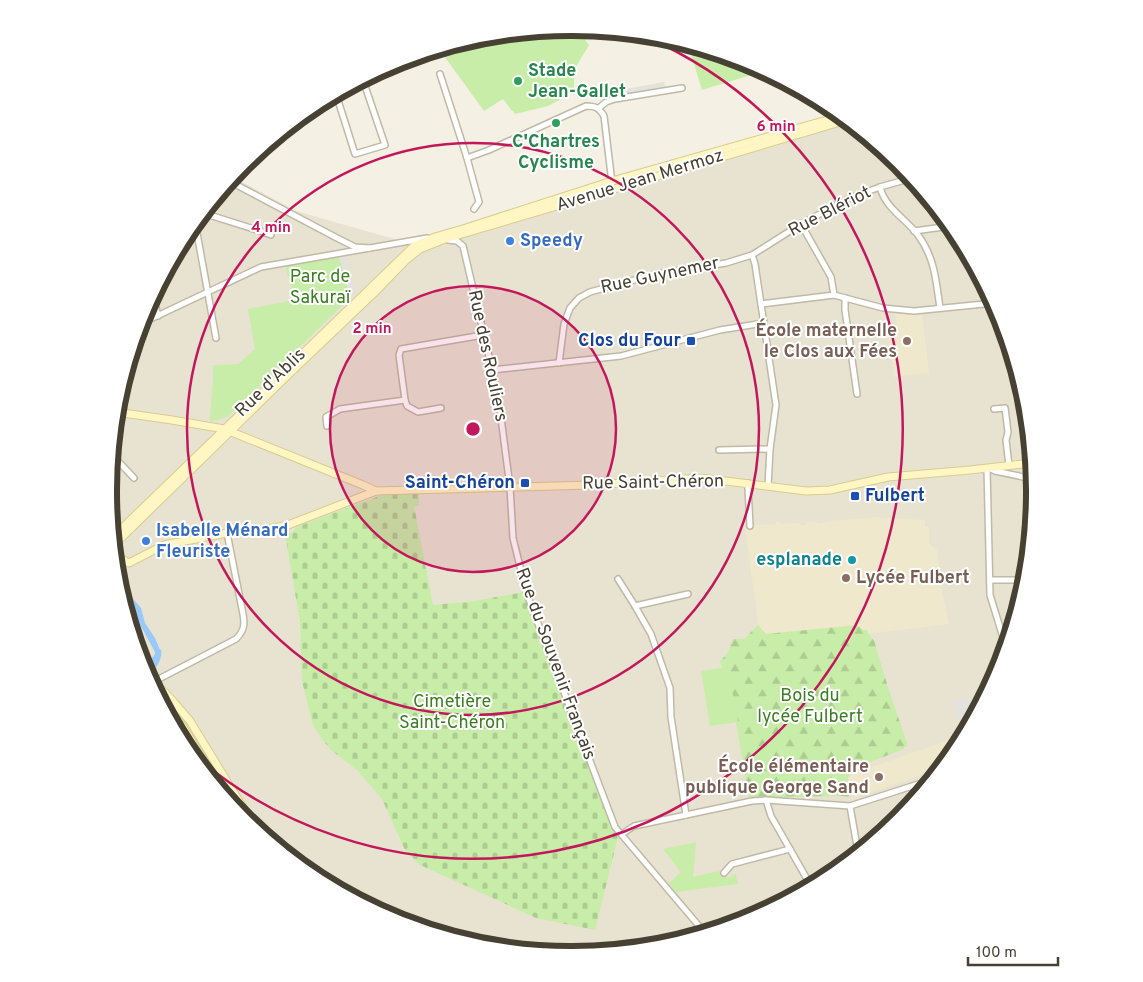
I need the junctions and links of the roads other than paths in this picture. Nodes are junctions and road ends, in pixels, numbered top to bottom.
1 (440, 74) dead end
2 (365, 86) edge
3 (682, 88) dead end
4 (338, 101) edge
5 (599, 108) junction
6 (832, 119) edge
7 (837, 122) edge
8 (467, 158) junction
9 (903, 180) edge
10 (236, 185) edge
11 (613, 185) junction
12 (880, 187) junction
13 (474, 209) dead end
14 (210, 215) edge
15 (801, 224) junction
16 (942, 227) edge
17 (914, 231) junction
18 (197, 233) edge
19 (272, 235) dead end
20 (434, 240) junction
21 (445, 240) junction
22 (405, 242) junction
23 (370, 248) junction
24 (417, 248) junction
25 (752, 255) junction
26 (207, 292) junction
27 (834, 295) junction
28 (845, 298) junction
29 (761, 304) junction
30 (986, 304) edge
31 (156, 307) edge
32 (940, 308) junction
33 (158, 316) junction
34 (150, 320) edge
35 (764, 322) junction
36 (483, 335) junction
37 (216, 338) dead end
38 (559, 363) junction
39 (492, 370) junction
40 (857, 394) dead end
41 (405, 400) junction
42 (441, 408) dead end
43 (994, 410) dead end
44 (124, 413) edge
45 (327, 426) dead end
46 (227, 431) junction
47 (770, 449) junction
48 (720, 450) dead end
49 (118, 461) edge
50 (1025, 464) edge
51 (1011, 466) junction
52 (988, 468) junction
53 (1019, 476) junction
54 (134, 478) dead end
55 (1026, 478) edge
56 (748, 483) junction
57 (768, 486) junction
58 (510, 487) junction
59 (376, 490) junction
60 (750, 526) dead end
61 (119, 531) edge
62 (227, 533) junction
63 (120, 539) edge
64 (122, 560) edge
65 (618, 579) dead end
66 (990, 580) junction
67 (1018, 580) edge
68 (688, 594) dead end
69 (635, 606) junction
70 (1004, 632) edge
71 (158, 680) edge
72 (164, 692) edge
73 (186, 731) edge
74 (196, 748) edge
75 (919, 784) edge
76 (238, 800) edge
77 (766, 800) junction
78 (850, 806) junction
79 (686, 815) junction
80 (622, 834) junction
81 (857, 845) edge
82 (790, 849) junction
83 (724, 873) dead end
84 (807, 880) edge
85 (699, 927) edge

1 - 8 street
2 - 4 street
3 - 5 street
5 - 8 street
5 - 11 street
6 - 11 main road, Avenue Jean Mermoz
7 - 11 main road, Avenue Jean Mermoz
8 - 13 street
9 - 12 street, Rue Blériot
10 - 23 street
11 - 20 main road, Avenue Jean Mermoz
11 - 21 main road, Avenue Jean Mermoz
12 - 15 street, Rue Blériot
12 - 17 street
14 - 19 street
15 - 25 street, Rue Blériot
15 - 27 street
16 - 17 street
17 - 32 street
18 - 26 street
20 - 21 main road, Avenue Jean Mermoz
20 - 22 street
20 - 24 main road, Rue d'Ablis
21 - 36 street, Rue des Rouliers
22 - 23 street
22 - 24 street
23 - 26 street
24 - 46 main road, Rue d'Ablis
24 - 46 main road, Rue d'Ablis
25 - 29 street
25 - 38 street, Rue Guynemer
26 - 33 street
26 - 37 street
27 - 28 street
27 - 29 street
28 - 32 street
28 - 40 street
29 - 35 street
30 - 32 street
31 - 33 street
33 - 34 street
35 - 38 street
35 - 47 street
36 - 39 street, Rue des Rouliers
36 - 41 street
38 - 39 street
39 - 58 street, Rue des Rouliers
41 - 42 street
41 - 45 street
43 - 51 street
44 - 46 main road
46 - 59 main road
46 - 61 main road, Rue d'Ablis
46 - 63 main road, Rue d'Ablis
47 - 48 street
47 - 57 street
49 - 54 street
50 - 51 main road, Rue Saint-Chéron
51 - 52 main road, Rue Saint-Chéron
51 - 53 street
52 - 53 street
52 - 57 main road, Rue Saint-Chéron
52 - 66 street
53 - 55 street
56 - 57 main road, Rue Saint-Chéron
56 - 58 main road, Rue Saint-Chéron
56 - 60 street
58 - 59 main road, Rue Saint-Chéron
58 - 80 street, Rue du Souvenir Français
59 - 62 main road
62 - 64 main road
62 - 71 street
65 - 69 street
66 - 67 street
66 - 70 street
68 - 69 street
69 - 79 street
72 - 76 main road
73 - 74 main road
75 - 78 street
77 - 78 street
77 - 79 street
77 - 82 street
78 - 81 street
79 - 80 street
80 - 85 street, Rue du Souvenir Français
82 - 83 street
82 - 84 street

